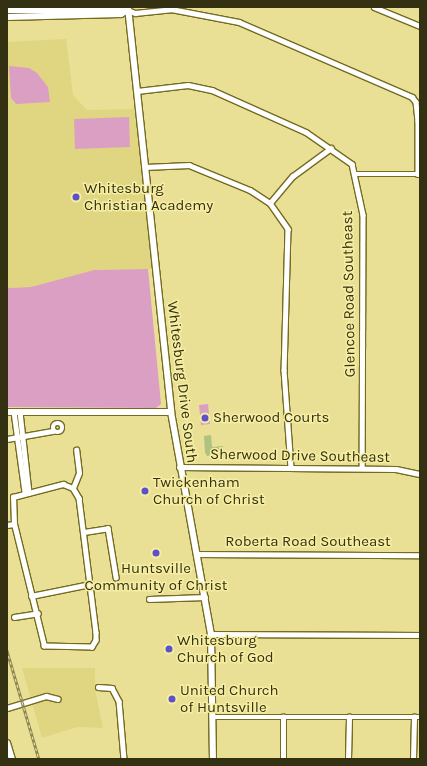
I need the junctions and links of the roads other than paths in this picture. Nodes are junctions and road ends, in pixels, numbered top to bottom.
1 (374, 7) edge
2 (107, 8) edge
3 (128, 8) edge
4 (7, 10) edge
5 (7, 17) edge
6 (420, 26) edge
7 (137, 91) junction
8 (330, 148) junction
9 (145, 167) junction
10 (355, 174) junction
11 (419, 174) edge
12 (270, 203) junction
13 (7, 412) edge
14 (17, 412) junction
15 (171, 412) junction
16 (53, 431) dead end
17 (18, 437) junction
18 (7, 439) edge
19 (76, 450) dead end
20 (180, 467) junction
21 (291, 468) junction
22 (362, 468) junction
23 (420, 474) edge
24 (73, 488) junction
25 (27, 492) junction
26 (14, 524) junction
27 (7, 525) edge
28 (84, 532) junction
29 (197, 554) junction
30 (420, 555) edge
31 (116, 577) dead end
32 (90, 584) junction
33 (31, 596) junction
34 (205, 597) junction
35 (148, 599) dead end
36 (38, 613) junction
37 (14, 617) dead end
38 (211, 634) junction
39 (420, 635) edge
40 (98, 686) dead end
41 (58, 699) dead end
42 (7, 708) edge
43 (213, 717) junction
44 (283, 717) junction
45 (349, 717) junction
46 (414, 717) junction
47 (420, 717) edge
48 (7, 743) edge
49 (12, 759) edge
50 (124, 759) edge
51 (213, 759) edge
52 (283, 759) edge
53 (348, 759) edge
54 (413, 759) edge

1 - 6 street
2 - 3 main road
2 - 4 main road
3 - 5 main road
3 - 7 main road, Whitesburg Drive South
3 - 11 street
7 - 8 street, Glencoe Road Southeast
7 - 9 main road, Whitesburg Drive South
8 - 10 street, Glencoe Road Southeast
8 - 12 street
9 - 12 street
9 - 15 main road, Whitesburg Drive South
10 - 11 street
10 - 22 street, Glencoe Road Southeast
12 - 21 street
13 - 14 street
14 - 15 street
14 - 17 street
15 - 20 main road, Whitesburg Drive South
16 - 17 street
17 - 18 street
17 - 25 street
19 - 24 street
20 - 21 street, Sherwood Drive Southeast
20 - 29 main road, Whitesburg Drive South
21 - 22 street, Sherwood Drive Southeast
22 - 23 street, Sherwood Drive Southeast
24 - 25 street
24 - 28 street
25 - 26 street
26 - 27 street
26 - 33 street
28 - 31 street
28 - 32 street
29 - 30 street, Roberta Road Southeast
29 - 34 main road, Whitesburg Drive South
32 - 33 street
32 - 36 street
33 - 36 street
34 - 35 street
34 - 38 main road, Whitesburg Drive South
36 - 37 street
38 - 39 street
38 - 43 main road, Whitesburg Drive South
40 - 50 street
41 - 42 street
43 - 44 street
43 - 51 main road, Whitesburg Drive South
44 - 45 street
44 - 52 street
45 - 46 street
45 - 53 street
46 - 47 street
46 - 54 street
48 - 49 main road

